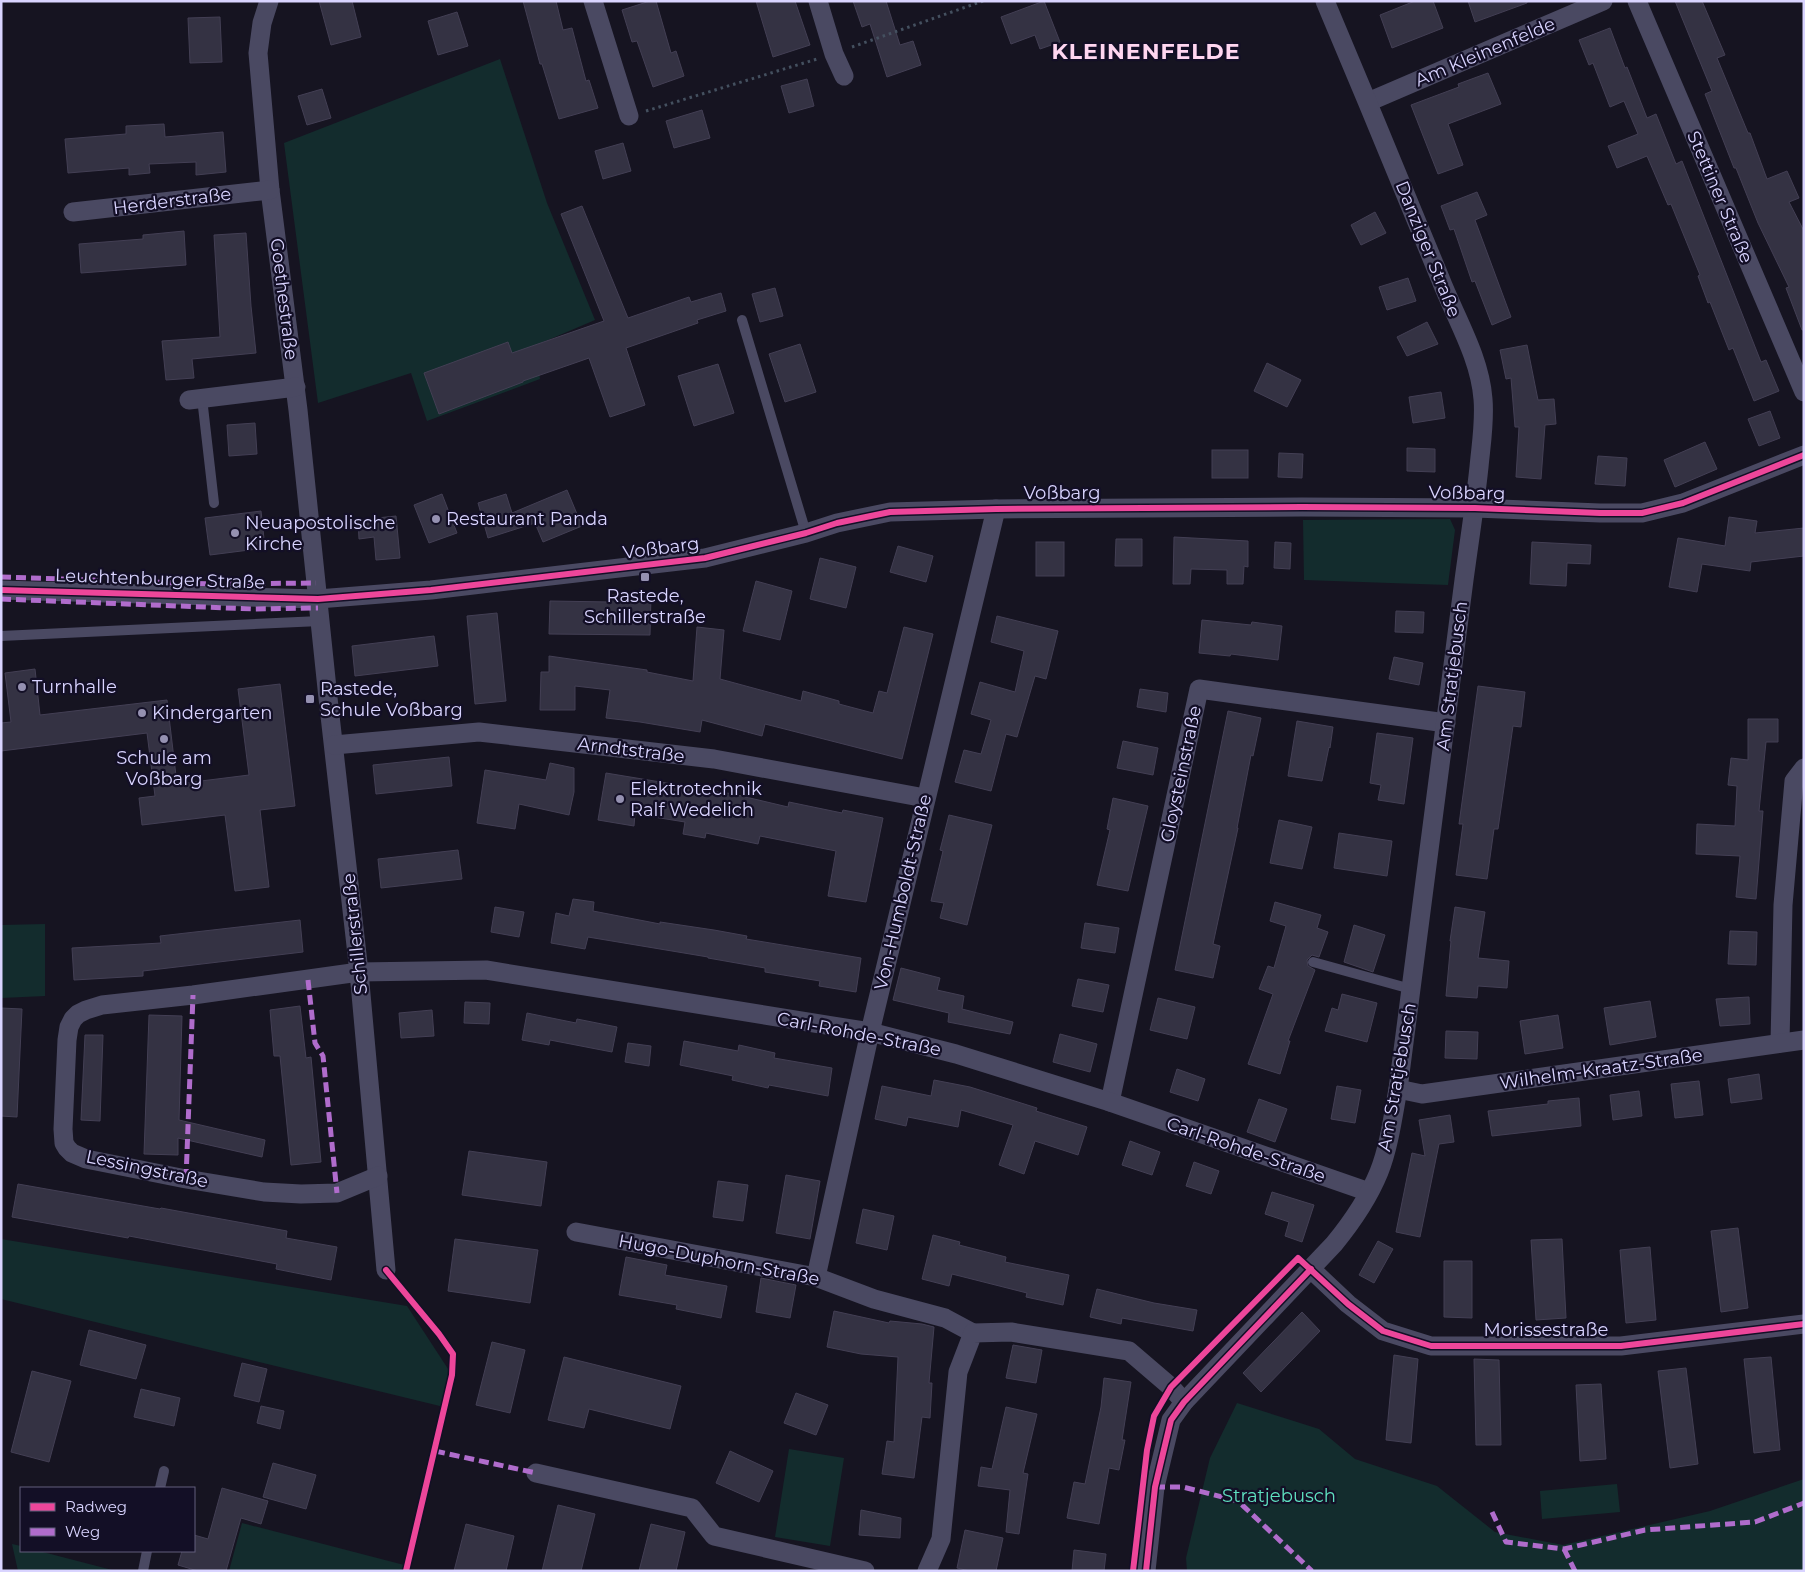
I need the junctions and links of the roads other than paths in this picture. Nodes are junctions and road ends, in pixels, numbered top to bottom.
1 (270, 1) edge
2 (593, 1) edge
3 (818, 1) edge
4 (1325, 1) edge
5 (1603, 1) edge
6 (1637, 1) edge
7 (844, 76) dead end
8 (1368, 102) junction
9 (629, 116) road end
10 (270, 190) junction
11 (73, 212) dead end
12 (742, 320) dead end
13 (296, 387) junction
14 (1804, 392) edge
15 (195, 399) joint
16 (1804, 456) edge
17 (214, 503) dead end
18 (996, 508) junction
19 (1475, 508) junction
20 (806, 533) junction
21 (1, 590) edge
22 (318, 598) junction
23 (320, 621) junction
24 (1, 636) edge
25 (1446, 723) junction
26 (334, 745) junction
27 (1804, 768) edge
28 (925, 798) junction
29 (1313, 962) dead end
30 (359, 972) junction
31 (1411, 989) junction
32 (870, 1032) junction
33 (1804, 1040) edge
34 (1780, 1043) junction
35 (1398, 1089) junction
36 (1110, 1102) junction
37 (378, 1176) junction
38 (1369, 1192) junction
39 (576, 1232) dead end
40 (1312, 1269) junction
41 (386, 1270) dead end
42 (816, 1277) junction
43 (1804, 1324) edge
44 (973, 1333) junction
45 (1184, 1402) junction
46 (164, 1471) dead end
47 (536, 1473) dead end
48 (160, 1487) edge
49 (147, 1552) edge
50 (143, 1571) edge
51 (865, 1571) edge
52 (927, 1571) edge
53 (1146, 1571) edge

1 - 10 street, Goethestraße
2 - 9 street
3 - 7 street
4 - 8 street, Danziger Straße
5 - 8 street, Am Kleinenfelde
6 - 14 street, Stettiner Straße
8 - 19 street, Danziger Straße
10 - 11 street, Herderstraße
10 - 13 street, Goethestraße
12 - 20 lane
13 - 15 street
13 - 22 street, Goethestraße
15 - 17 lane
16 - 19 street, Voßbarg
18 - 19 street, Voßbarg
18 - 20 street, Voßbarg
18 - 28 street, Von-Humboldt-Straße
19 - 25 street, Am Stratjebusch
20 - 22 street, Voßbarg
21 - 22 street, Leuchtenburger Straße
22 - 23 street, Schillerstraße
23 - 24 lane
23 - 26 street, Schillerstraße
25 - 31 street, Am Stratjebusch
25 - 36 street, Gloysteinstraße
26 - 28 street, Arndtstraße
26 - 30 street, Schillerstraße
27 - 34 street
28 - 32 street, Von-Humboldt-Straße
29 - 31 lane
30 - 32 street, Carl-Rohde-Straße
30 - 37 street, Schillerstraße
30 - 37 street, Lessingstraße
31 - 35 street, Am Stratjebusch
32 - 36 street, Carl-Rohde-Straße
32 - 42 street, Von-Humboldt-Straße
33 - 34 street, Wilhelm-Kraatz-Straße
34 - 35 street, Wilhelm-Kraatz-Straße
35 - 38 street, Am Stratjebusch
36 - 38 street, Carl-Rohde-Straße
37 - 41 street, Schillerstraße
38 - 40 street, Am Stratjebusch
39 - 42 street, Hugo-Duphorn-Straße
40 - 43 street, Morissestraße
40 - 45 street, Am Stratjebusch
42 - 44 street, Hugo-Duphorn-Straße
44 - 45 street
44 - 52 street
45 - 53 street, Am Stratjebusch
46 - 48 lane
47 - 51 street
49 - 50 lane

